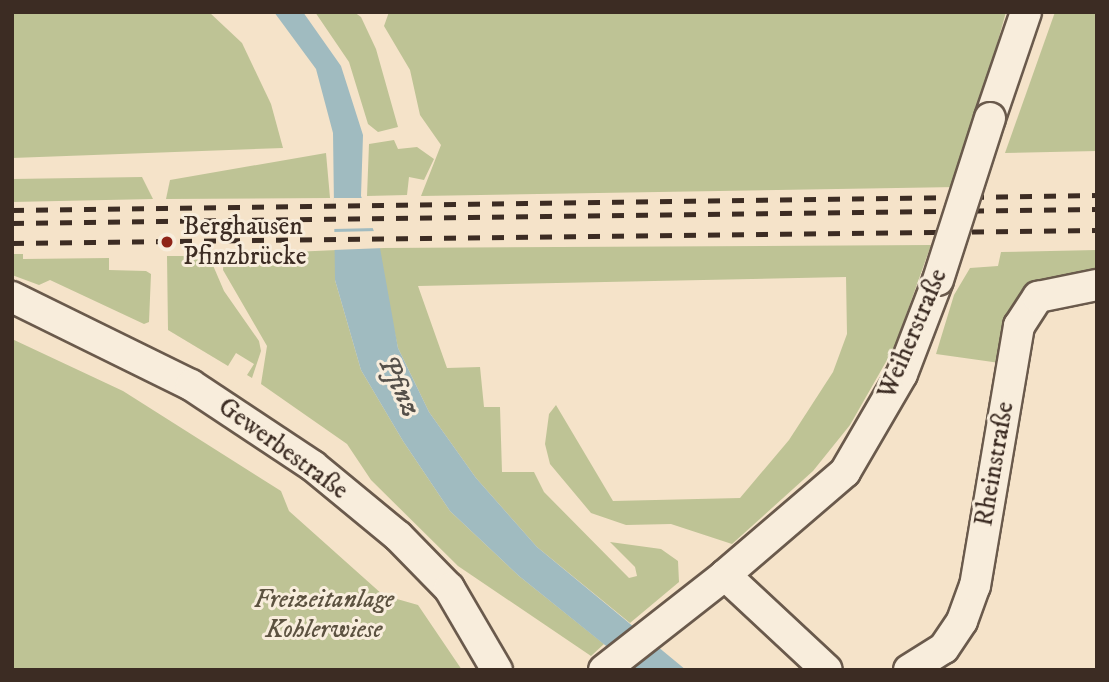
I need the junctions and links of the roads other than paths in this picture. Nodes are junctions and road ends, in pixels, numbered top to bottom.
1 (1026, 12) edge
2 (1097, 285) edge
3 (12, 297) edge
4 (725, 575) junction
5 (497, 670) edge
6 (604, 670) edge
7 (827, 670) edge
8 (908, 670) edge

1 - 4 street, Weiherstraße, bridge
2 - 8 street, Rheinstraße
3 - 5 street, Gewerbestraße
4 - 6 street, Weiherstraße
4 - 7 street

